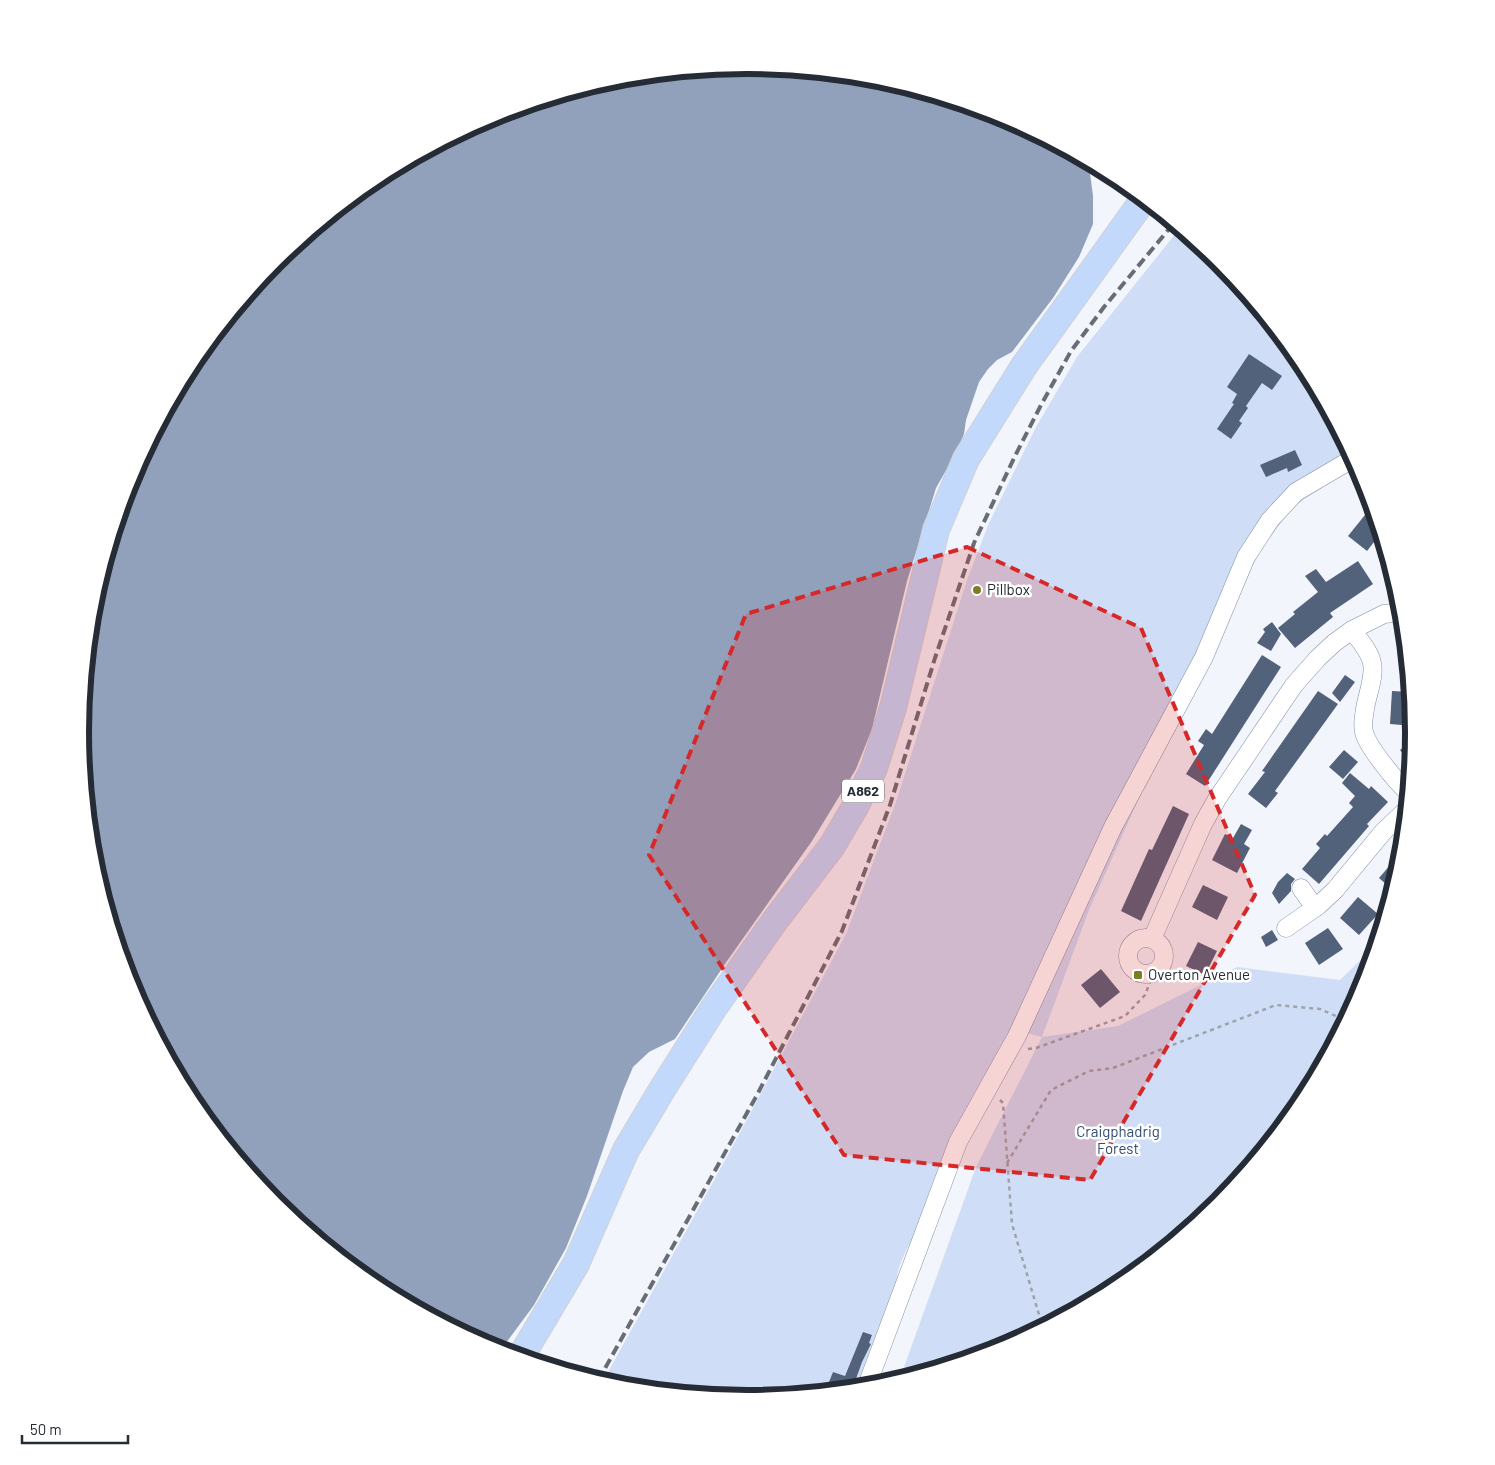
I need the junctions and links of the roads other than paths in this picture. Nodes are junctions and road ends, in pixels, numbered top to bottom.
1 (1140, 204) edge
2 (1348, 462) edge
3 (1395, 613) edge
4 (1352, 630) junction
5 (1404, 787) edge
6 (1401, 815) edge
7 (1301, 888) dead end
8 (1316, 908) junction
9 (1286, 928) dead end
10 (1152, 939) junction
11 (524, 1352) edge
12 (869, 1380) edge

1 - 11 main road, A862
2 - 12 street
3 - 4 street
4 - 5 street
4 - 10 street
6 - 8 street
7 - 8 street
8 - 9 street
10 - 10 street

